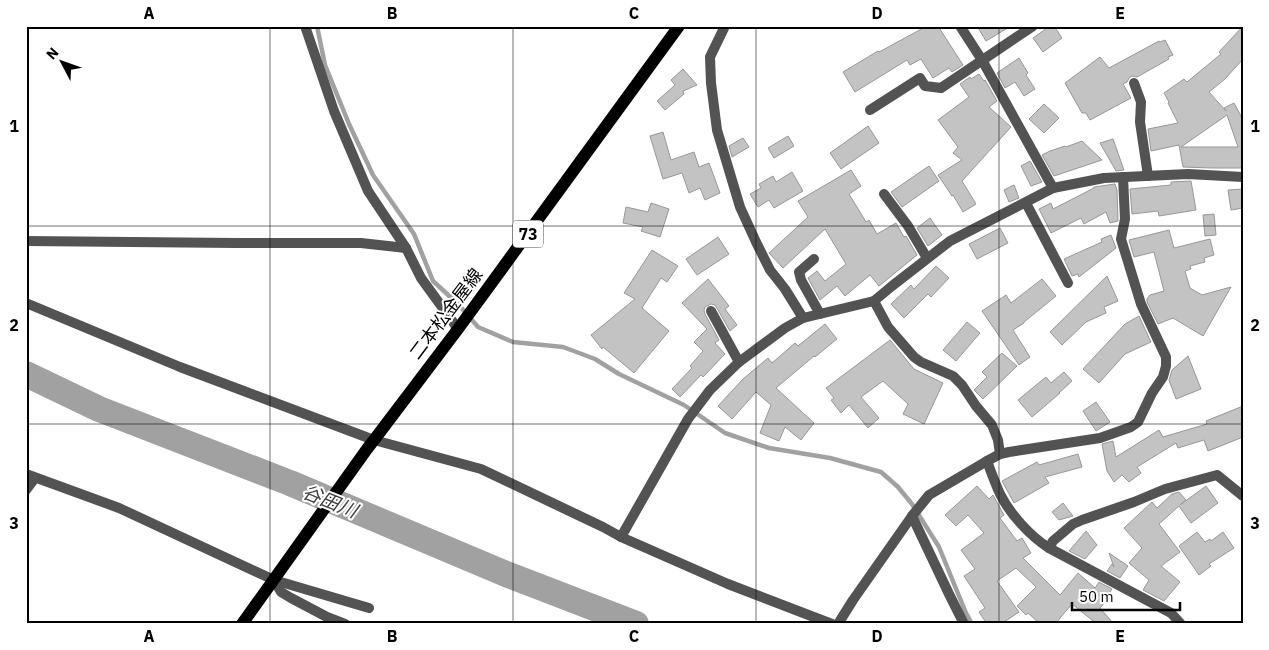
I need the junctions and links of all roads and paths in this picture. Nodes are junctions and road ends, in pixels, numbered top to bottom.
1 (306, 26) edge
2 (680, 26) edge
3 (960, 26) edge
4 (1033, 26) edge
5 (721, 28) edge
6 (982, 60) junction
7 (1134, 83) dead end
8 (870, 110) dead end
9 (1148, 176) junction
10 (1123, 177) junction
11 (1243, 177) edge
12 (1053, 188) junction
13 (884, 194) dead end
14 (1026, 203) junction
15 (26, 242) edge
16 (406, 248) junction
17 (927, 258) junction
18 (814, 259) dead end
19 (1068, 283) dead end
20 (874, 301) junction
21 (26, 304) edge
22 (711, 311) dead end
23 (820, 314) junction
24 (803, 318) junction
25 (458, 329) junction
26 (739, 362) junction
27 (371, 444) junction
28 (1000, 454) junction
29 (987, 461) junction
30 (30, 476) edge
31 (26, 490) edge
32 (1243, 496) edge
33 (912, 516) junction
34 (621, 537) junction
35 (1049, 548) junction
36 (274, 580) junction
37 (369, 608) dead end
38 (242, 624) edge
39 (345, 624) edge
40 (832, 624) edge
41 (838, 624) edge
42 (964, 624) edge
43 (1181, 624) edge

1 - 16 street
2 - 25 main road, 二本松金屋線 / 73
3 - 6 street
4 - 6 street
5 - 24 street
6 - 8 street
6 - 12 street
7 - 9 street
9 - 10 street
9 - 11 street
10 - 12 street
10 - 28 street
12 - 14 street
13 - 17 street
14 - 17 street
14 - 19 street
15 - 16 street
16 - 25 street
17 - 20 street
18 - 23 street
20 - 23 street
20 - 28 street
21 - 27 street
22 - 26 street
23 - 24 street
24 - 26 street
25 - 27 main road, 二本松金屋線 / 73
26 - 34 street
27 - 34 street
27 - 36 main road, 二本松金屋線 / 73
28 - 29 street
29 - 33 street
29 - 35 street
30 - 31 street
30 - 36 street
32 - 35 street
33 - 41 street
33 - 42 street
34 - 40 street
35 - 43 street
36 - 37 street
36 - 38 main road, 二本松金屋線 / 73
36 - 39 street

